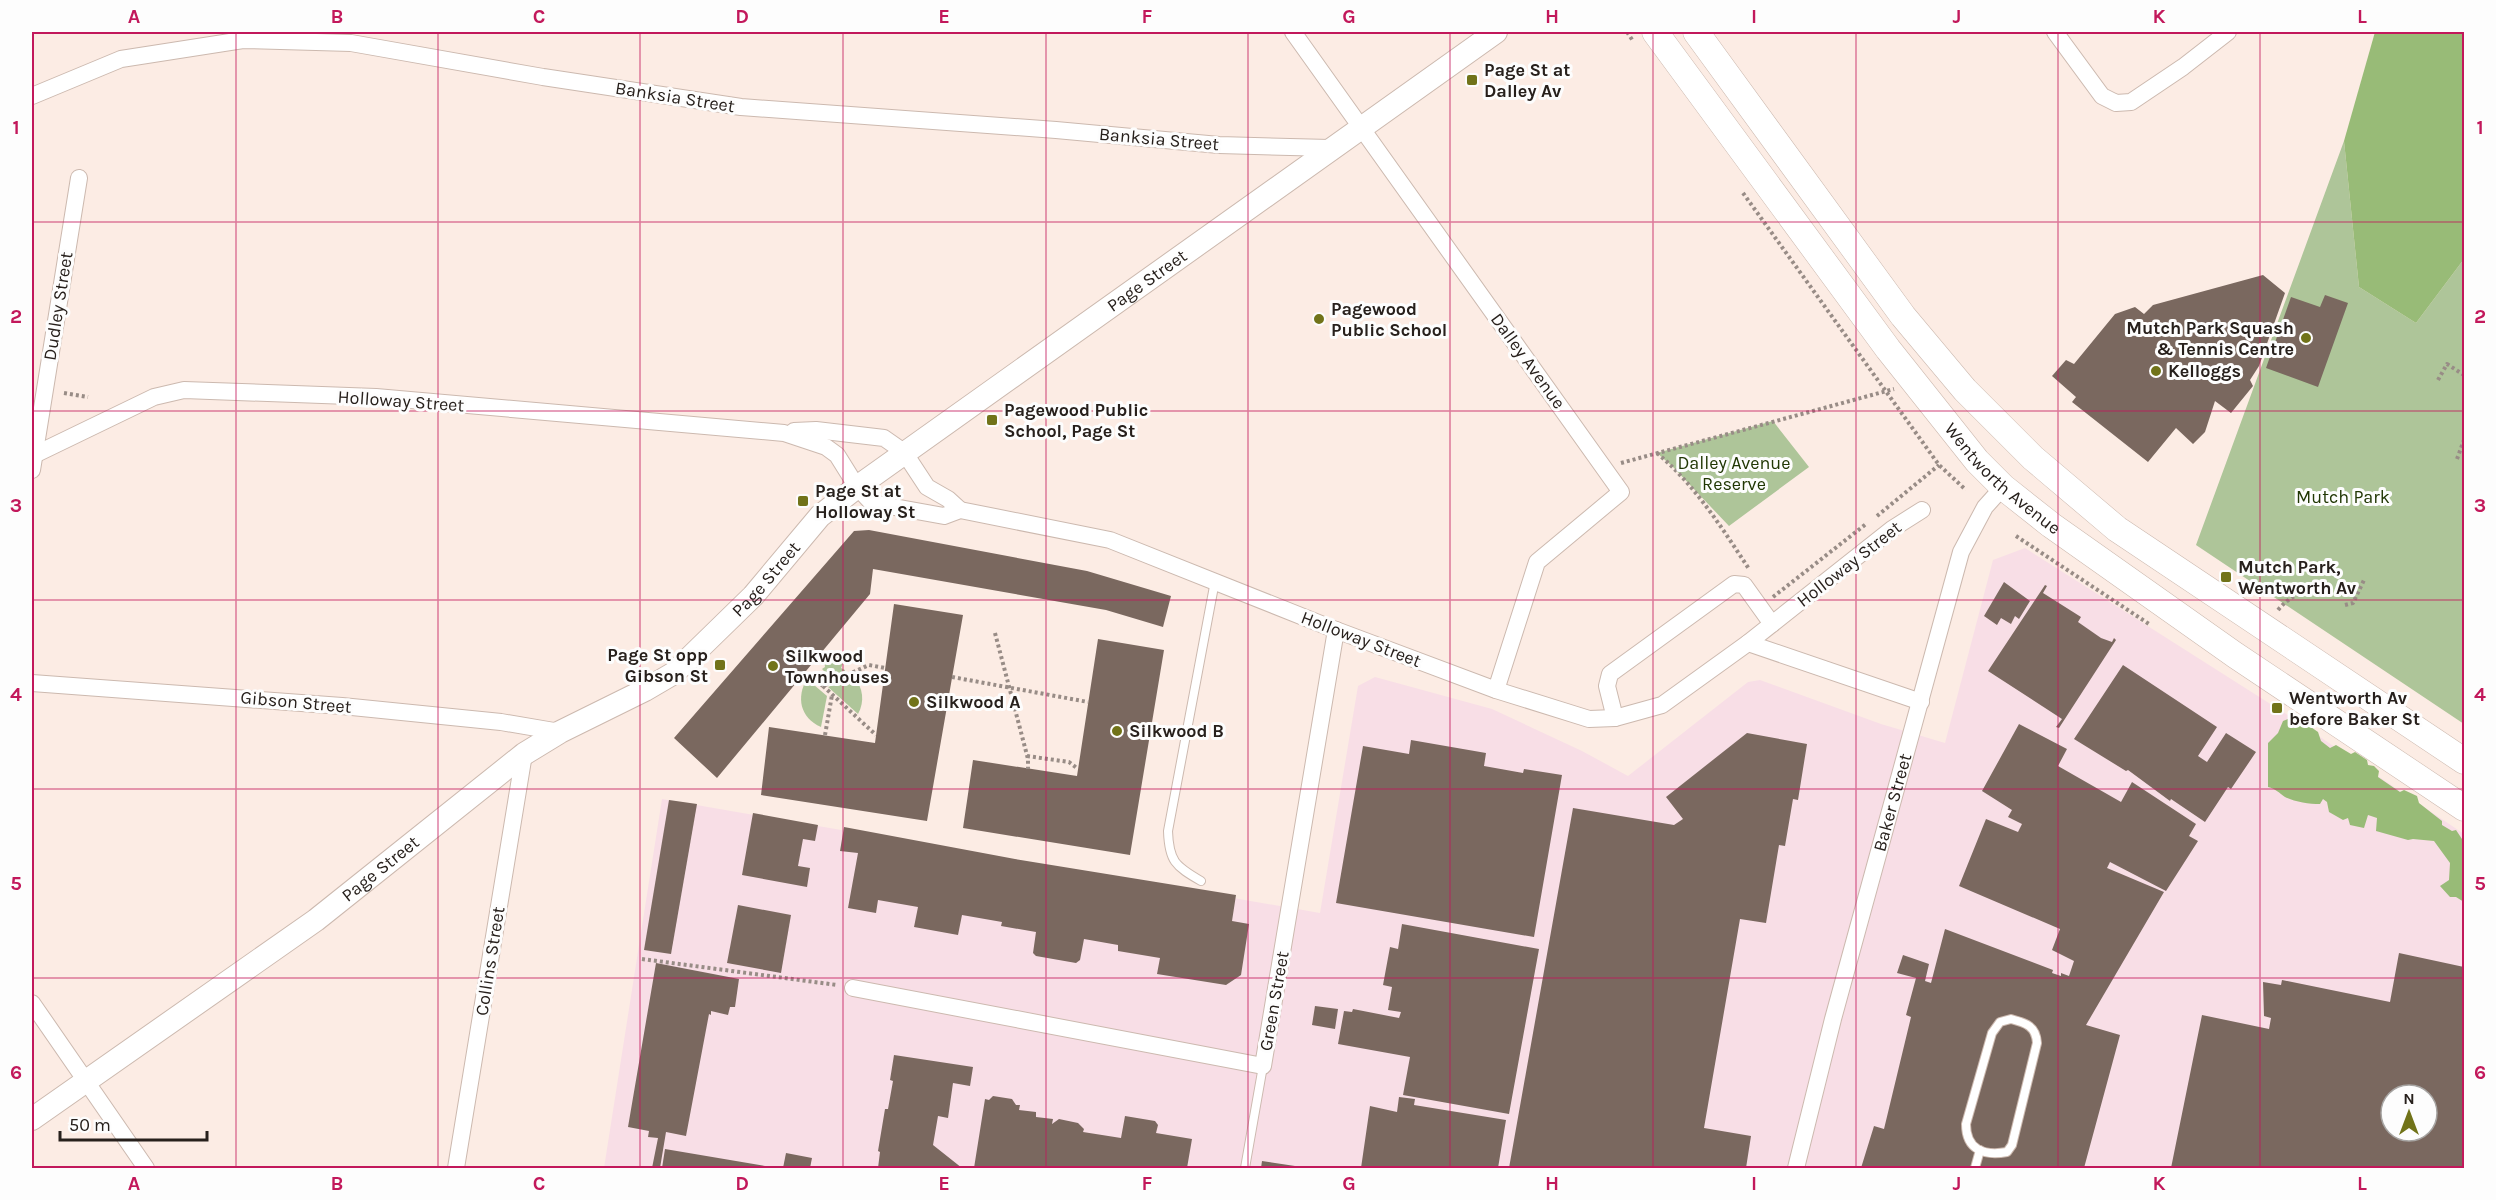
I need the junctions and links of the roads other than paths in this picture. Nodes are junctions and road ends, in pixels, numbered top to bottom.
1 (1293, 32) edge
2 (1496, 32) edge
3 (1696, 32) edge
4 (2055, 32) edge
5 (2228, 32) edge
6 (1648, 41) edge
7 (32, 96) edge
8 (1361, 128) junction
9 (1330, 148) junction
10 (79, 178) dead end
11 (784, 434) junction
12 (904, 452) junction
13 (2033, 458) junction
14 (32, 460) edge
15 (857, 487) junction
16 (2003, 487) junction
17 (960, 510) junction
18 (1922, 510) dead end
19 (1215, 581) junction
20 (1772, 624) junction
21 (1336, 630) junction
22 (1748, 643) junction
23 (32, 683) edge
24 (1496, 690) junction
25 (1921, 702) junction
26 (1616, 718) junction
27 (560, 732) junction
28 (524, 754) junction
29 (2464, 761) edge
30 (2464, 808) edge
31 (1201, 880) dead end
32 (854, 988) road end
33 (32, 1003) edge
34 (1263, 1066) junction
35 (85, 1081) junction
36 (32, 1119) edge
37 (1980, 1150) junction
38 (146, 1168) edge
39 (456, 1168) edge
40 (1245, 1168) edge
41 (1796, 1168) edge
42 (1976, 1168) edge

1 - 8 street, Dalley Avenue
2 - 8 main road, Page Street
3 - 13 main road, Wentworth Avenue
4 - 5 street
6 - 16 main road, Wentworth Avenue
7 - 9 street, Banksia Street
8 - 9 main road, Page Street
8 - 24 street, Dalley Avenue
9 - 12 main road, Page Street
10 - 14 street, Dudley Street
11 - 12 street, Holloway Street
11 - 14 street, Holloway Street
11 - 15 street, Holloway Street
12 - 15 main road, Page Street
12 - 17 street, Holloway Street
13 - 16 main road, Baker Street
13 - 29 main road, Wentworth Avenue
15 - 17 street, Holloway Street
15 - 27 main road, Page Street
16 - 25 street, Baker Street
16 - 30 main road, Wentworth Avenue
17 - 19 street, Holloway Street
18 - 20 street, Holloway Street
19 - 21 street, Holloway Street
19 - 31 lane
20 - 22 street, Holloway Street
20 - 26 street
21 - 24 street, Holloway Street
21 - 34 street, Green Street
22 - 25 street
22 - 26 street, Holloway Street
23 - 27 street, Gibson Street
24 - 26 street, Holloway Street
25 - 41 street, Baker Street
27 - 28 main road, Page Street
28 - 35 main road, Page Street
28 - 39 street, Collins Street
32 - 34 street, Green Street
33 - 35 street
34 - 40 lane
35 - 36 main road, Page Street
35 - 38 street
37 - 37 lane
37 - 42 lane

